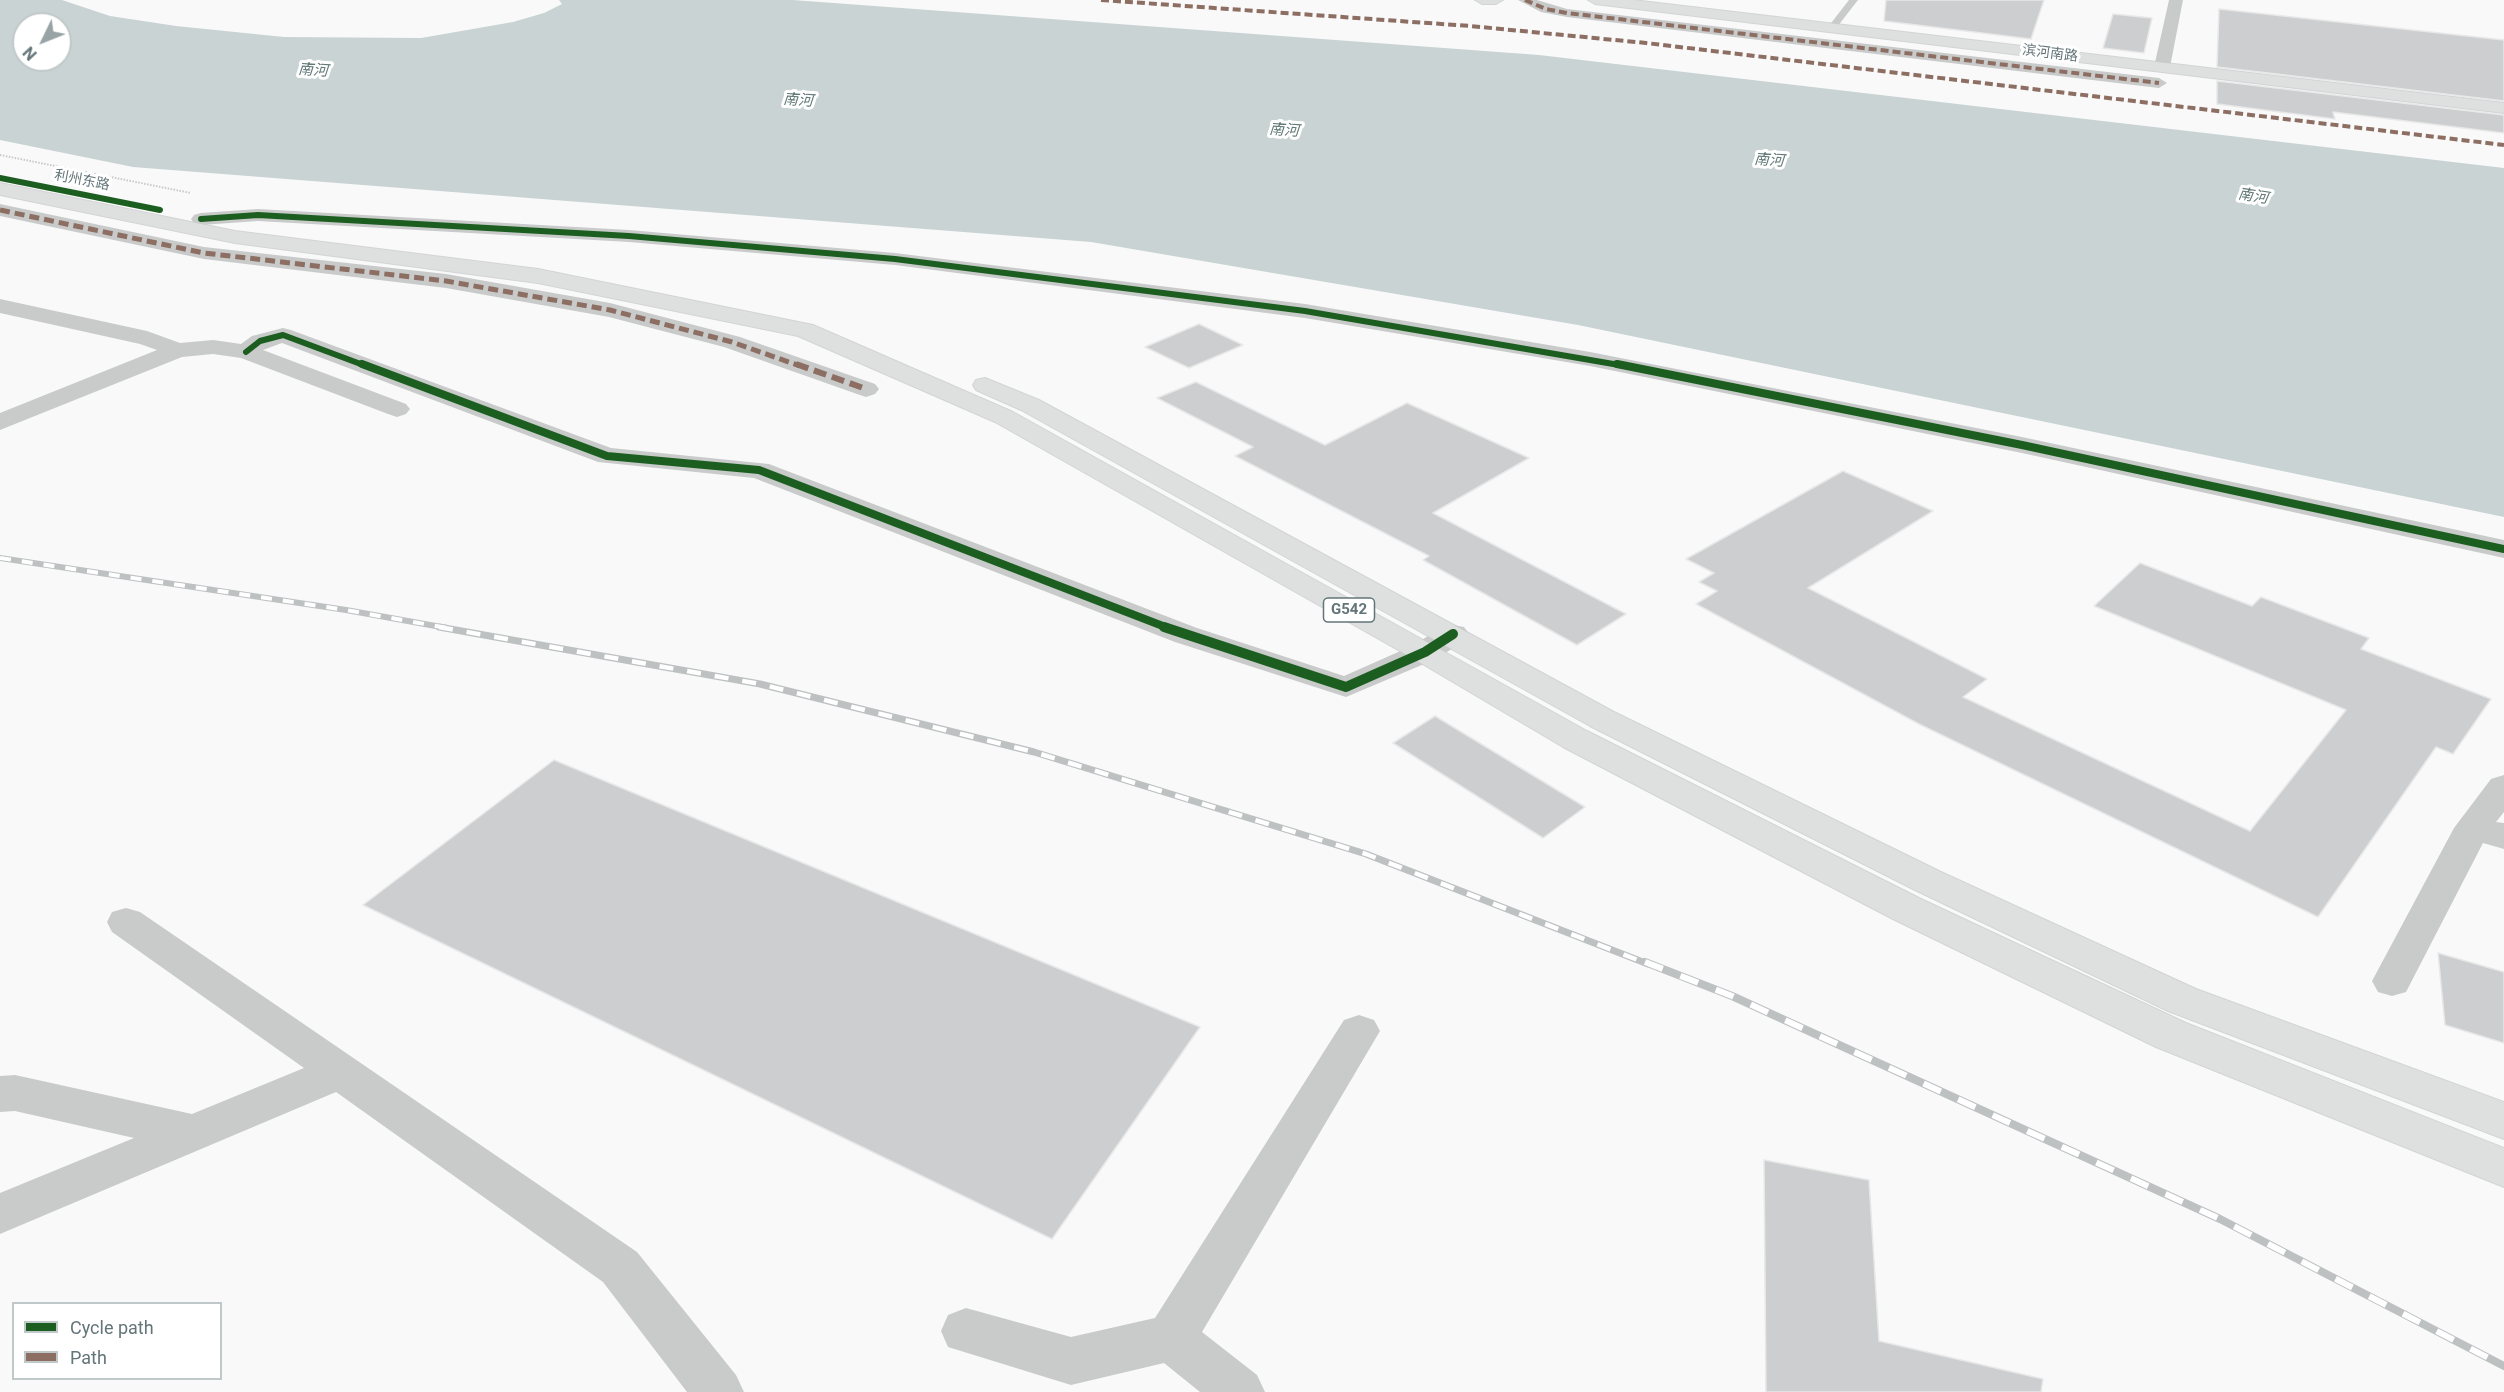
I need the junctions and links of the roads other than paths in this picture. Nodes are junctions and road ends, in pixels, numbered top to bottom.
1 (1482, 0) edge
2 (1496, 0) edge
3 (1525, 0) edge
4 (1595, 0) edge
5 (1854, 0) edge
6 (2176, 0) edge
7 (1831, 28) junction
8 (2160, 75) junction
9 (2504, 108) edge
10 (0, 178) edge
11 (0, 189) edge
12 (0, 210) edge
13 (152, 214) junction
14 (201, 219) junction
15 (370, 221) junction
16 (338, 238) junction
17 (0, 306) edge
18 (178, 350) junction
19 (246, 352) junction
20 (866, 389) dead end
21 (397, 409) dead end
22 (0, 422) edge
23 (2504, 549) edge
24 (1453, 634) junction
25 (1425, 652) junction
26 (2504, 787) edge
27 (2488, 832) edge
28 (126, 922) dead end
29 (2392, 981) dead end
30 (1359, 1031) dead end
31 (342, 1071) junction
32 (0, 1094) edge
33 (2504, 1121) edge
34 (193, 1133) junction
35 (2504, 1168) edge
36 (0, 1214) edge
37 (966, 1331) dead end
38 (1171, 1338) junction
39 (718, 1392) edge
40 (1239, 1392) edge

1 - 2 main road
3 - 8 street
4 - 7 main road, 滨河南路
5 - 7 lane
6 - 8 street
7 - 8 main road, 滨河南路
8 - 9 main road, 滨河南路
10 - 13 main road, 利州东路 / G542
11 - 13 main road, 利州东路 / G542
12 - 20 street
13 - 14 main road, G542
13 - 25 main road, G542
14 - 15 street
14 - 16 main road, G542
15 - 16 street
15 - 23 street
16 - 24 main road, G542
17 - 18 street
18 - 19 street
18 - 22 street
19 - 21 street
19 - 25 street
24 - 25 street
24 - 33 main road, G542
25 - 35 main road, G542
26 - 27 street
27 - 29 street
28 - 31 street
30 - 38 street
31 - 34 street
31 - 39 street
32 - 34 street
34 - 36 street
37 - 38 street
38 - 40 street

